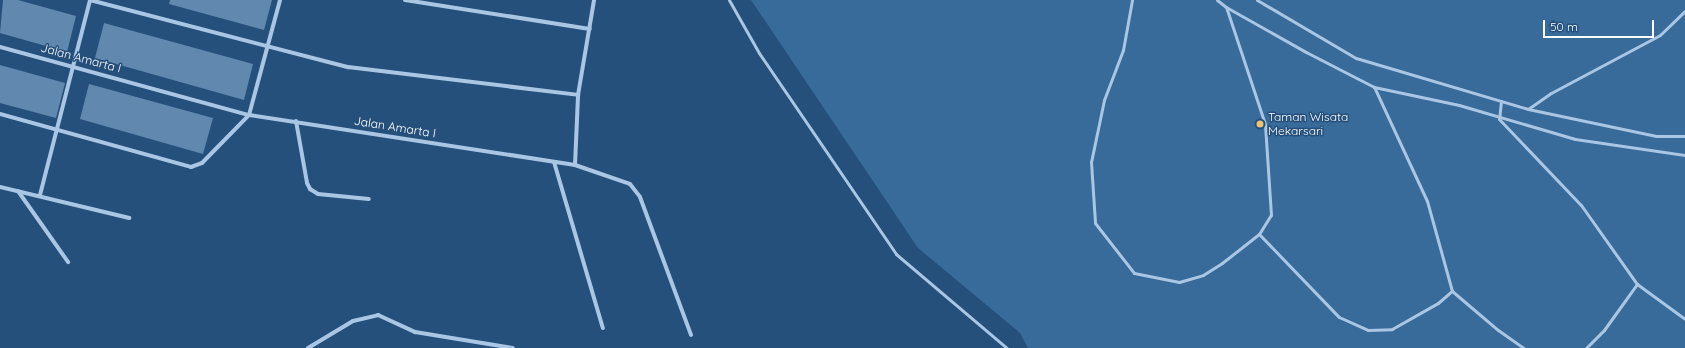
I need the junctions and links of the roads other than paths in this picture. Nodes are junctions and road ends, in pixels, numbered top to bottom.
1 (90, 0) edge
2 (280, 0) edge
3 (405, 0) edge
4 (594, 0) edge
5 (729, 0) edge
6 (1132, 0) edge
7 (1217, 0) edge
8 (1257, 0) edge
9 (1226, 8) junction
10 (1685, 11) edge
11 (590, 29) junction
12 (0, 47) edge
13 (268, 47) junction
14 (74, 66) junction
15 (1374, 87) junction
16 (578, 95) junction
17 (1502, 101) junction
18 (1528, 110) junction
19 (0, 114) edge
20 (249, 115) junction
21 (1499, 118) junction
22 (296, 121) junction
23 (57, 130) junction
24 (1685, 136) edge
25 (1685, 155) edge
26 (554, 162) junction
27 (575, 166) junction
28 (0, 187) edge
29 (18, 191) junction
30 (40, 195) junction
31 (369, 199) dead end
32 (129, 218) dead end
33 (1258, 234) junction
34 (68, 262) dead end
35 (1637, 284) junction
36 (1452, 291) junction
37 (1685, 318) edge
38 (603, 328) dead end
39 (691, 334) dead end
40 (308, 348) edge
41 (513, 348) edge
42 (1007, 348) edge
43 (1524, 348) edge
44 (1586, 348) edge

1 - 13 street
1 - 14 street
2 - 13 street
3 - 11 street
4 - 11 street
5 - 42 lane
6 - 33 lane
7 - 9 lane
8 - 17 lane
9 - 15 lane
9 - 33 lane
10 - 18 lane
11 - 16 street
12 - 14 street, Jalan Amarta I
13 - 16 street
13 - 20 street
14 - 20 street, Jalan Amarta I
14 - 23 street
15 - 21 lane
15 - 36 lane
16 - 27 street
17 - 18 lane
17 - 21 lane
18 - 24 lane
19 - 23 street
20 - 22 street, Jalan Amarta I
20 - 23 street
21 - 25 lane
21 - 35 lane
22 - 26 street, Jalan Amarta I
22 - 31 street
23 - 30 street
26 - 27 street, Jalan Amarta I
26 - 38 street
27 - 39 street, Jalan Amarta I
28 - 29 street
29 - 30 street
29 - 34 street
30 - 32 street
33 - 36 lane
35 - 37 lane
35 - 44 lane
36 - 43 lane
40 - 41 street

